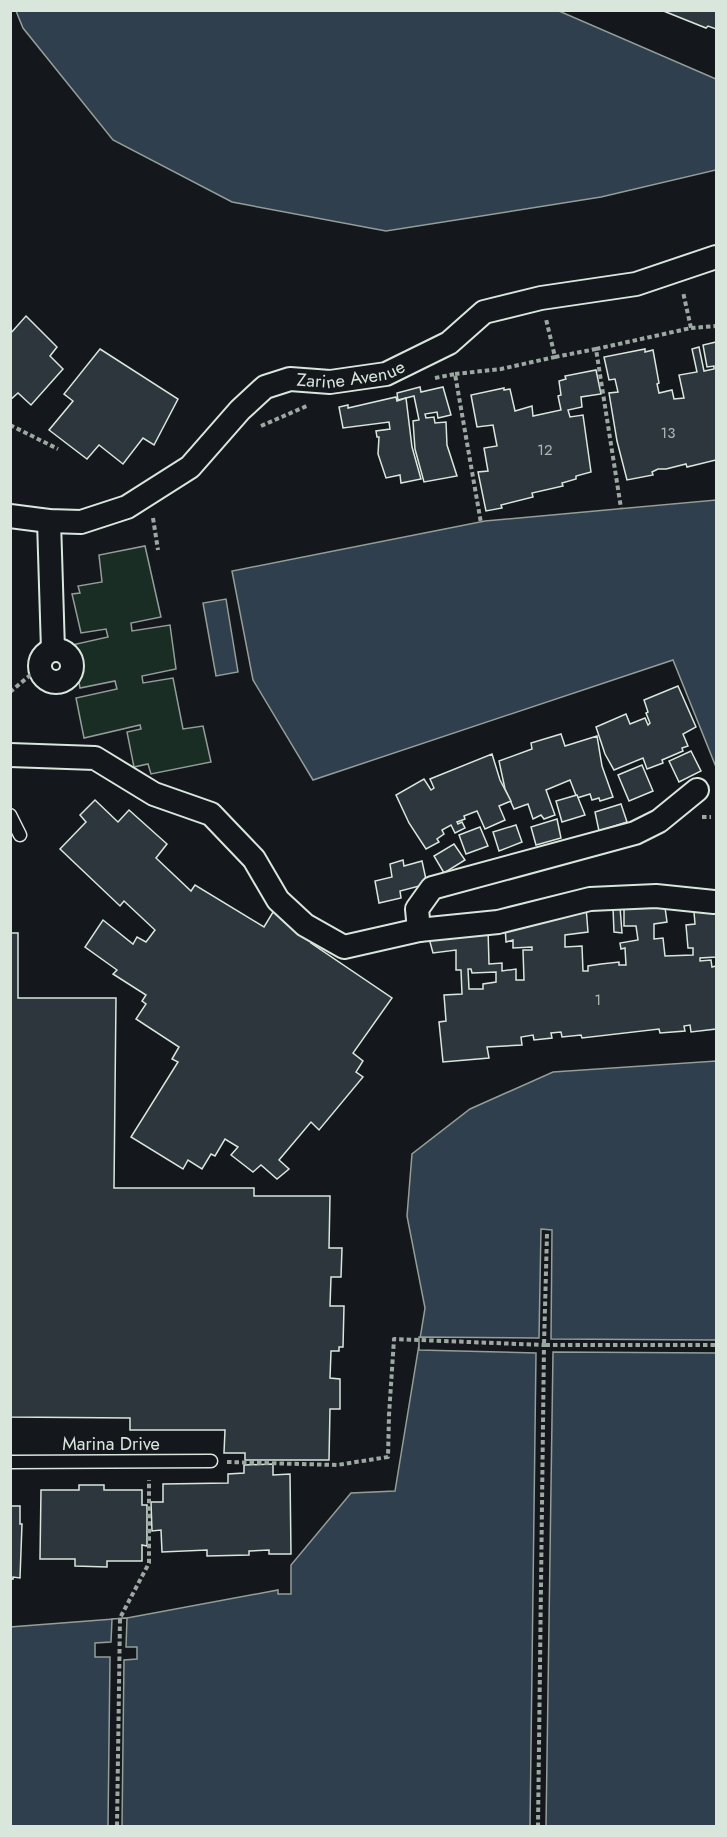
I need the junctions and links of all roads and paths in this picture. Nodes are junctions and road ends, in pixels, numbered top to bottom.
1 (717, 257) edge
2 (678, 269) junction
3 (542, 298) junction
4 (717, 326) edge
5 (691, 328) junction
6 (596, 349) junction
7 (555, 357) junction
8 (455, 374) junction
9 (432, 379) dead end
10 (319, 381) junction
11 (10, 424) edge
12 (253, 430) dead end
13 (58, 449) dead end
14 (621, 508) dead end
15 (152, 512) dead end
16 (10, 516) edge
17 (49, 521) junction
18 (481, 523) dead end
19 (158, 550) dead end
20 (47, 658) joint
21 (10, 692) edge
22 (10, 755) edge
23 (697, 790) dead end
24 (10, 815) edge
25 (15, 833) edge
26 (714, 902) dead end
27 (419, 930) junction
28 (547, 1234) dead end
29 (544, 1345) junction
30 (717, 1346) edge
31 (149, 1461) junction
32 (211, 1461) joint
33 (10, 1462) edge
34 (117, 1827) edge
35 (538, 1827) edge

1 - 2 street, Zarine Avenue
2 - 3 street, Zarine Avenue
2 - 5 path
3 - 7 path
3 - 10 street, Zarine Avenue
4 - 5 path
5 - 6 path
6 - 7 path
6 - 14 path
7 - 8 path
8 - 9 path
8 - 18 path
10 - 12 path
10 - 17 street, Zarine Avenue
11 - 13 path
15 - 19 path
16 - 17 street, Zarine Avenue
17 - 20 street
20 - 21 path
22 - 27 street
23 - 27 street
24 - 25 lane
26 - 27 street
28 - 29 path
29 - 30 path
29 - 32 path
29 - 35 path
31 - 32 lane, Marina Drive
31 - 33 lane, Marina Drive
31 - 34 path

